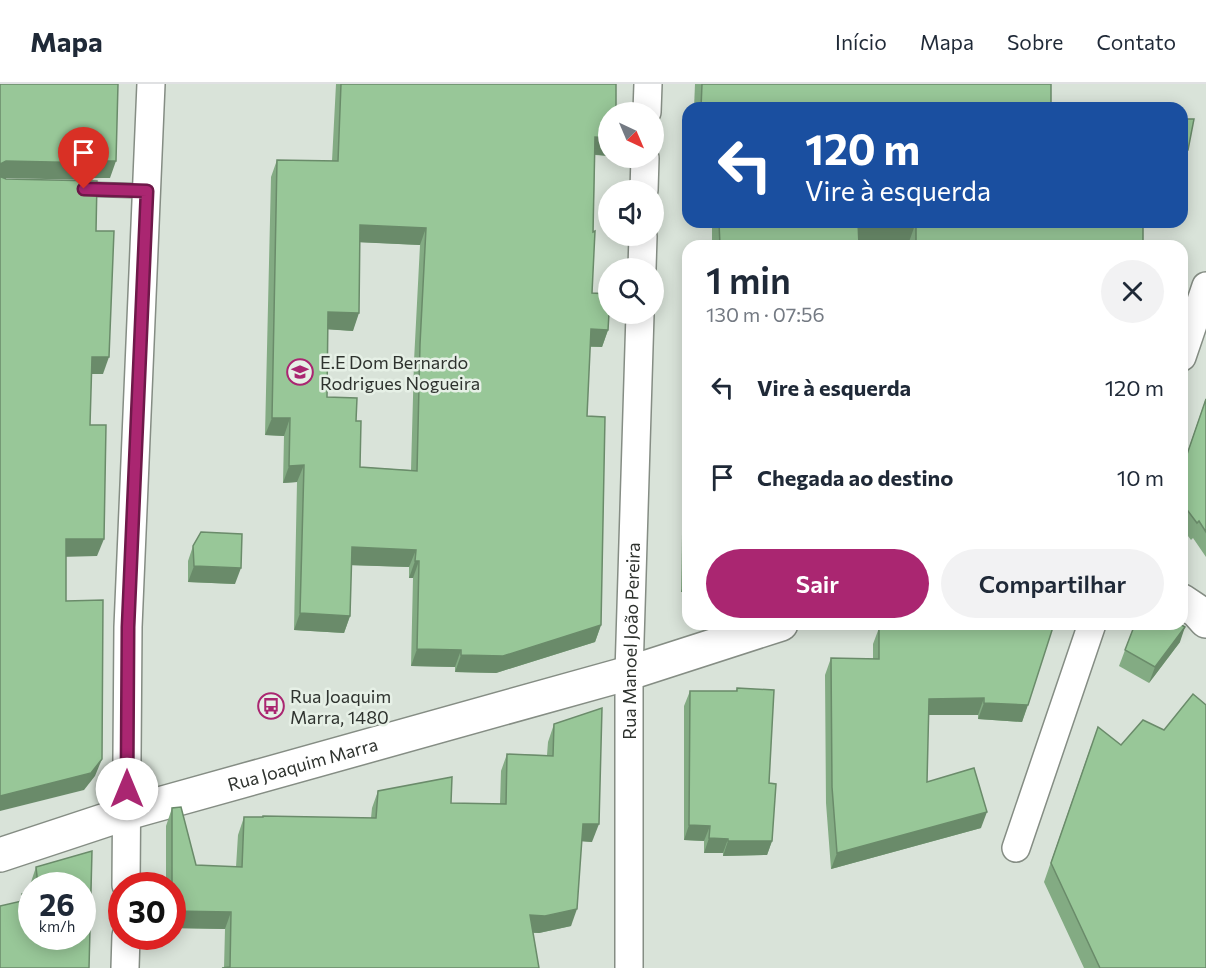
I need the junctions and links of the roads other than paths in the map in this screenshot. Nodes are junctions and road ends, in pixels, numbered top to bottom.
1 (151, 84) edge
2 (648, 84) edge
3 (647, 102) edge
4 (68, 189) edge
5 (147, 191) junction
6 (1206, 286) edge
7 (640, 324) edge
8 (1188, 339) edge
9 (1188, 605) edge
10 (1206, 621) edge
11 (762, 630) edge
12 (1090, 630) edge
13 (629, 673) junction
14 (127, 813) junction
15 (1016, 848) dead end
16 (0, 855) edge
17 (126, 872) edge
18 (126, 950) edge
19 (125, 968) edge
20 (629, 968) edge

1 - 5 street
2 - 3 street
4 - 5 lane
5 - 14 street
6 - 8 street
7 - 13 street, Rua Manoel João Pereira
9 - 10 street
11 - 13 street, Rua Joaquim Marra
12 - 15 street
13 - 14 street, Rua Joaquim Marra
13 - 20 street, Rua Manoel João Pereira
14 - 16 street, Rua Joaquim Marra
14 - 17 street
18 - 19 street

